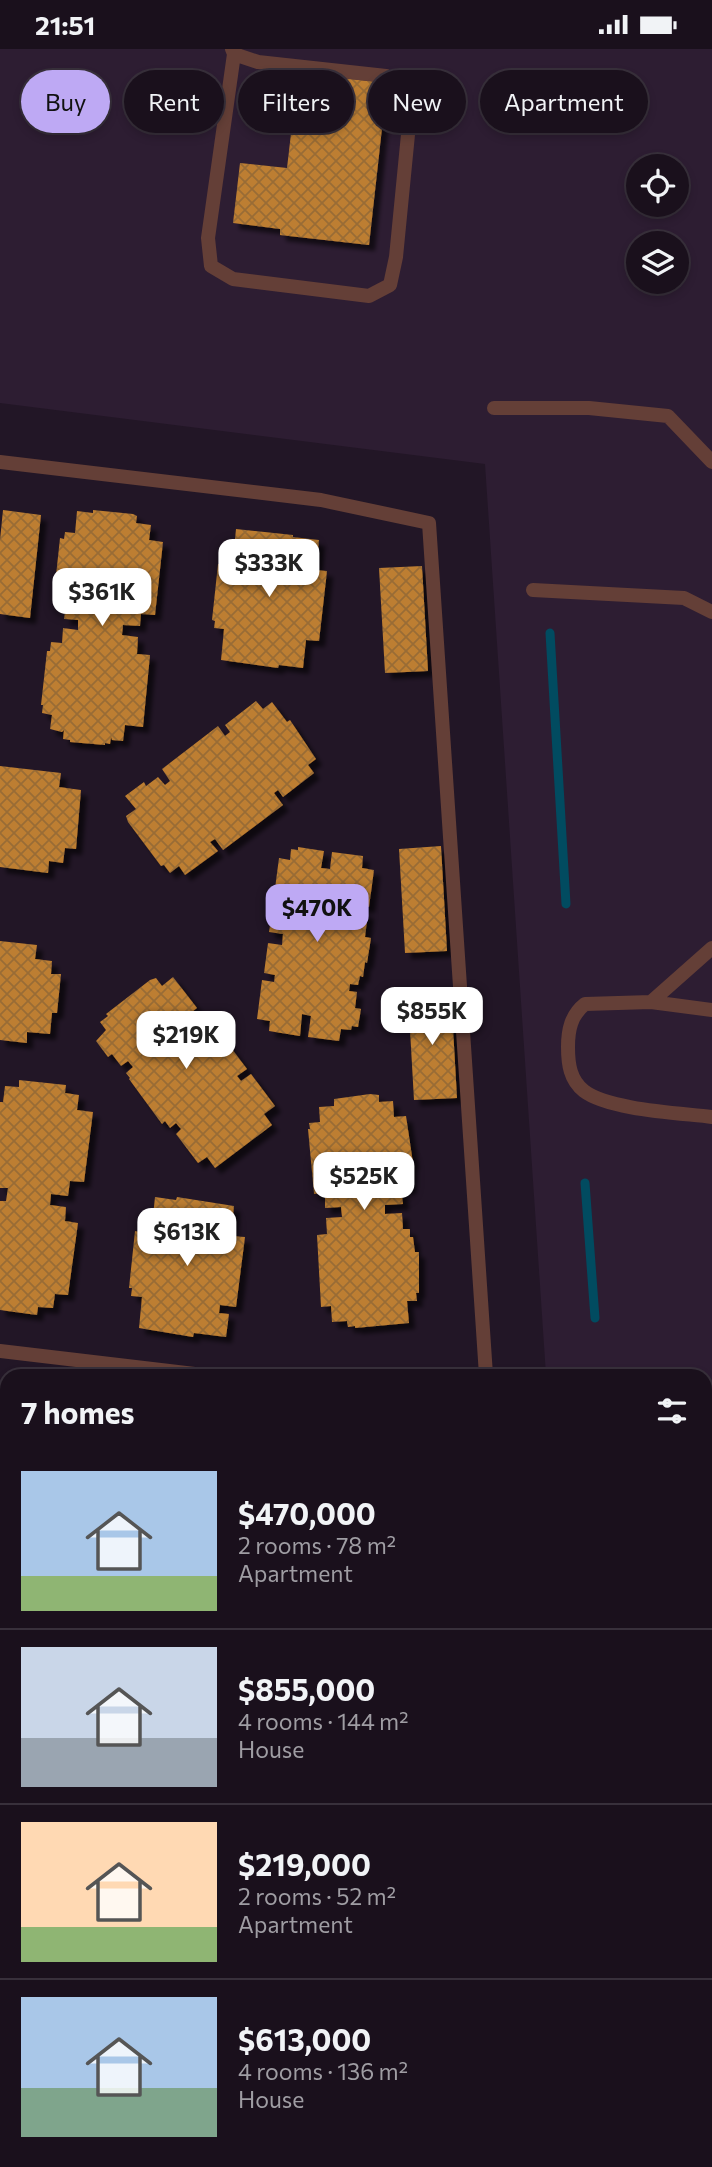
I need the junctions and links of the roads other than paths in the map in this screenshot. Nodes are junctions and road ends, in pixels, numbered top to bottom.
1 (233, 52) edge
2 (494, 408) dead end
3 (0, 462) edge
4 (712, 462) edge
5 (533, 590) dead end
6 (712, 611) edge
7 (712, 948) edge
8 (651, 1002) junction
9 (712, 1010) edge
10 (712, 1117) edge
11 (0, 1351) edge
12 (152, 1369) edge
13 (486, 1369) edge

1 - 1 lane
2 - 4 lane
3 - 13 lane
5 - 6 lane
7 - 8 lane
8 - 9 lane
8 - 10 lane
11 - 12 lane

